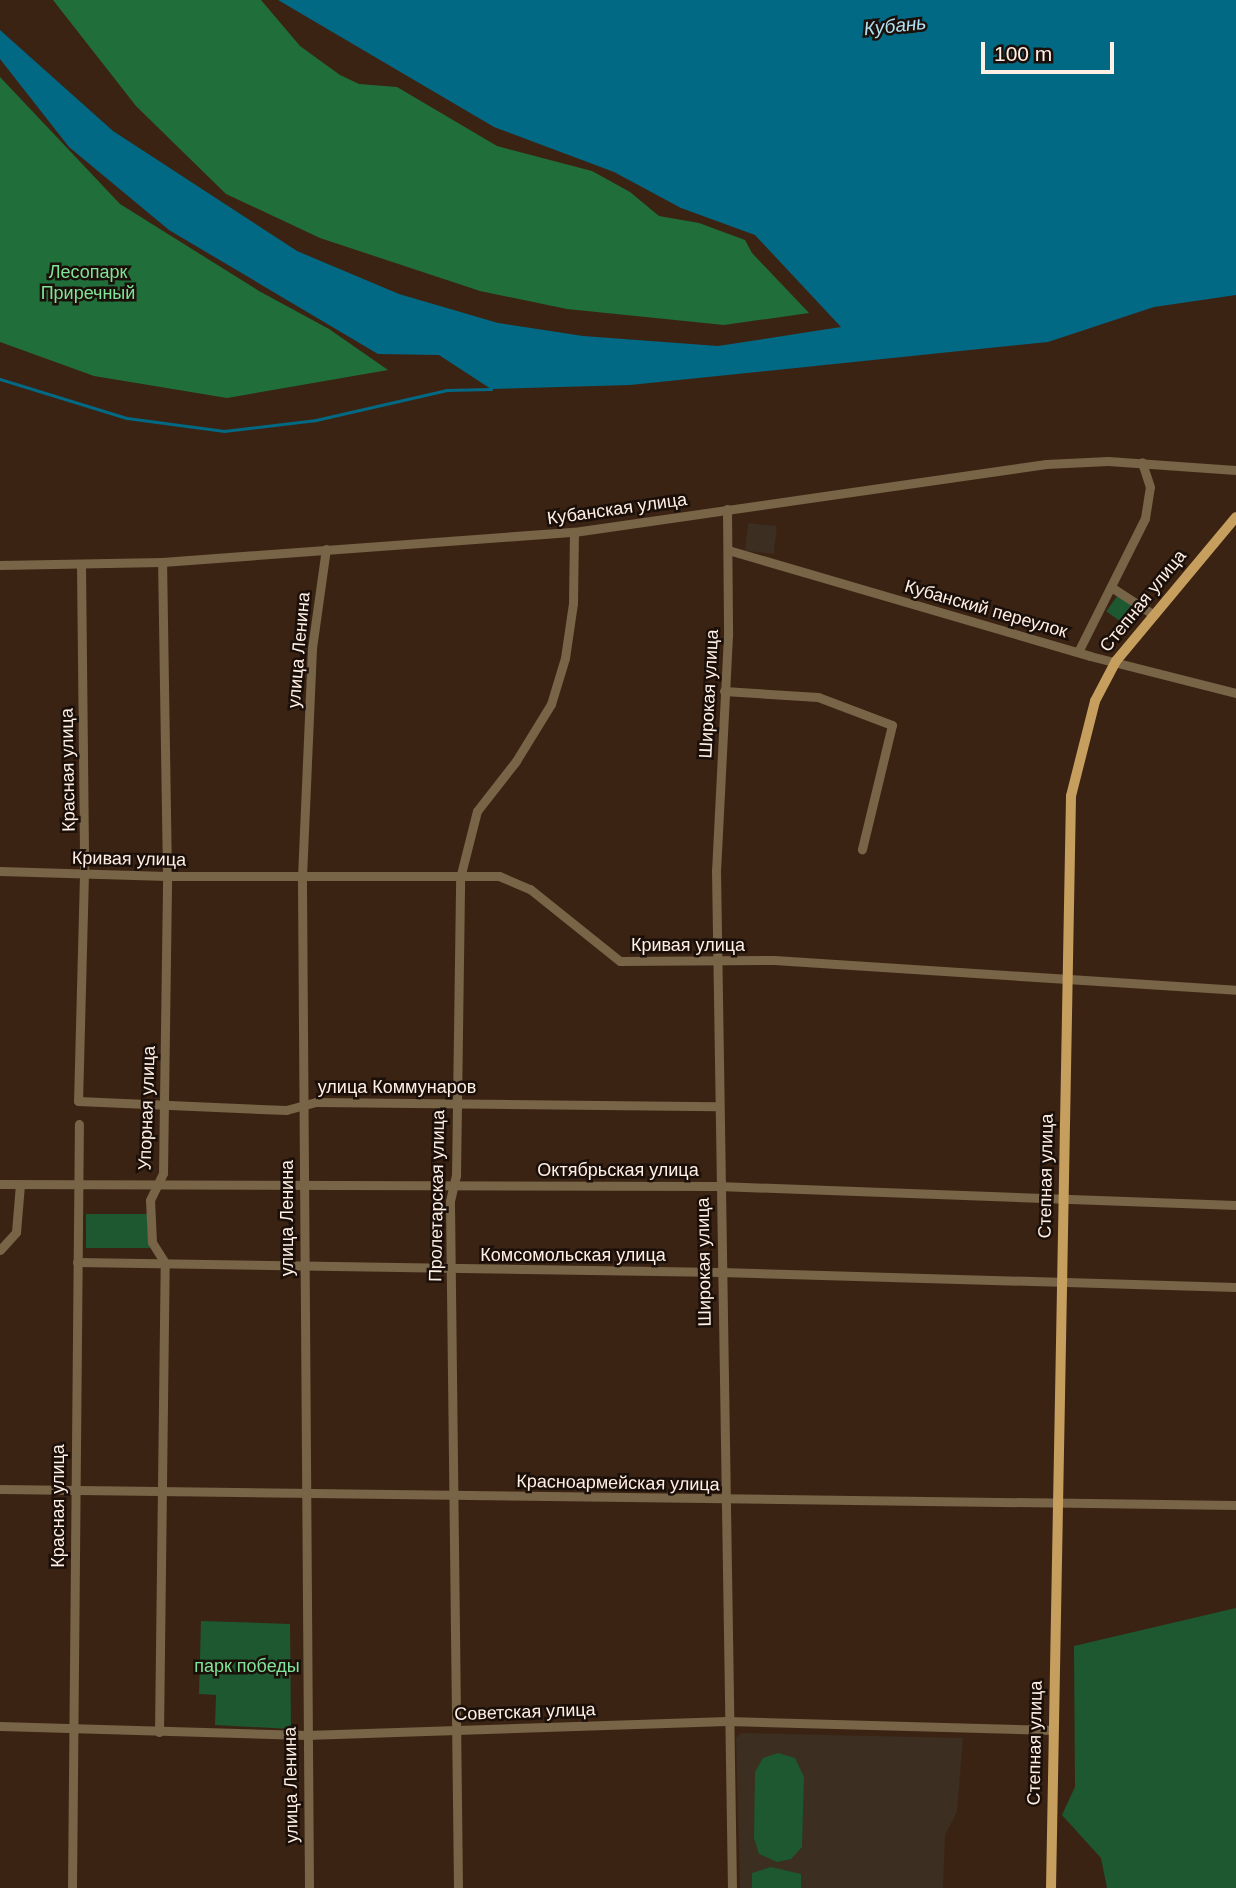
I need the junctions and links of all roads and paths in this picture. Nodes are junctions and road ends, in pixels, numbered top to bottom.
1 (1142, 462) junction
2 (1236, 470) edge
3 (727, 509) junction
4 (1236, 517) edge
5 (574, 532) junction
6 (326, 550) junction
7 (728, 550) junction
8 (162, 562) junction
9 (0, 565) edge
10 (81, 565) junction
11 (1111, 587) junction
12 (1154, 615) junction
13 (1078, 652) junction
14 (1116, 661) junction
15 (724, 691) junction
16 (1236, 694) edge
17 (862, 849) dead end
18 (0, 870) edge
19 (85, 874) junction
20 (167, 876) junction
21 (302, 877) junction
22 (460, 878) junction
23 (717, 961) junction
24 (1068, 976) junction
25 (1236, 990) edge
26 (78, 1101) joint
27 (164, 1102) junction
28 (454, 1102) junction
29 (303, 1106) junction
30 (717, 1106) junction
31 (79, 1124) dead end
32 (159, 1183) junction
33 (0, 1184) edge
34 (19, 1184) junction
35 (80, 1184) junction
36 (302, 1186) junction
37 (453, 1186) junction
38 (718, 1186) junction
39 (1062, 1197) junction
40 (1236, 1205) edge
41 (0, 1250) edge
42 (77, 1262) junction
43 (165, 1263) junction
44 (303, 1266) junction
45 (452, 1270) junction
46 (721, 1272) junction
47 (1063, 1283) junction
48 (1236, 1287) edge
49 (0, 1489) edge
50 (74, 1490) junction
51 (159, 1491) junction
52 (303, 1492) junction
53 (452, 1496) junction
54 (724, 1500) junction
55 (1059, 1504) junction
56 (1236, 1505) edge
57 (727, 1721) junction
58 (0, 1726) edge
59 (455, 1729) junction
60 (73, 1730) junction
61 (1052, 1730) junction
62 (159, 1732) junction
63 (306, 1735) junction
64 (72, 1888) edge
65 (309, 1888) edge
66 (458, 1888) edge
67 (732, 1888) edge
68 (1051, 1888) edge

1 - 2 street, Кубанская улица
1 - 3 street, Кубанская улица
1 - 11 street
3 - 5 street, Кубанская улица
3 - 7 street, Широкая улица
4 - 12 main road, Степная улица
5 - 6 street, Кубанская улица
5 - 22 street, Пролетарская улица
6 - 8 street, Кубанская улица
6 - 21 street, улица Ленина
7 - 13 street, Кубанский переулок
7 - 15 street, Широкая улица
8 - 10 street, Кубанская улица
8 - 20 street, Упорная улица
9 - 10 street, Кубанская улица
10 - 19 street, Красная улица
11 - 12 street
11 - 13 street
12 - 14 main road, Степная улица
13 - 14 street, Кубанский переулок
14 - 16 street, Кубанский переулок
14 - 24 main road, Степная улица
15 - 17 street
15 - 23 street, Широкая улица
18 - 19 street, Кривая улица
19 - 20 street, Кривая улица
19 - 26 street, Красная улица
20 - 21 street, Кривая улица
20 - 27 street, Упорная улица
21 - 22 street, Кривая улица
21 - 29 street, улица Ленина
22 - 23 street, Кривая улица
22 - 28 street, Пролетарская улица
23 - 24 street, Кривая улица
23 - 30 street, Широкая улица
24 - 25 street, Кривая улица
24 - 39 main road, Степная улица
26 - 27 street, улица Коммунаров
27 - 29 street, улица Коммунаров
27 - 32 street, Упорная улица
28 - 29 street, улица Коммунаров
28 - 30 street, улица Коммунаров
28 - 37 street, Пролетарская улица
29 - 36 street, улица Ленина
30 - 38 street, Широкая улица
31 - 35 street, Красная улица
32 - 35 street, Октябрьская улица
32 - 36 street, Октябрьская улица
32 - 43 street, Упорная улица
33 - 34 street, Октябрьская улица
34 - 35 street, Октябрьская улица
34 - 41 street
35 - 42 street, Красная улица
36 - 37 street, Октябрьская улица
36 - 44 street, улица Ленина
37 - 38 street, Октябрьская улица
37 - 45 street, Пролетарская улица
38 - 39 street, Октябрьская улица
38 - 46 street, Широкая улица
39 - 40 street, Октябрьская улица
39 - 47 main road, Степная улица
42 - 43 street, Комсомольская улица
42 - 50 street, Красная улица
43 - 44 street, Комсомольская улица
43 - 51 street, Упорная улица
44 - 45 street, Комсомольская улица
44 - 52 street, улица Ленина
45 - 46 street, Комсомольская улица
45 - 53 street, Пролетарская улица
46 - 47 street, Комсомольская улица
46 - 54 street, Широкая улица
47 - 48 street, Комсомольская улица
47 - 55 main road, Степная улица
49 - 50 street, Красноармейская улица
50 - 51 street, Красноармейская улица
50 - 60 street, Красная улица
51 - 52 street, Красноармейская улица
51 - 62 street, Упорная улица
52 - 53 street, Красноармейская улица
52 - 63 street, улица Ленина
53 - 54 street, Красноармейская улица
53 - 59 street, Пролетарская улица
54 - 55 street, Красноармейская улица
54 - 57 street, Широкая улица
55 - 56 street, Красноармейская улица
55 - 61 main road, Степная улица
57 - 59 street, Советская улица
57 - 61 street, Советская улица
57 - 67 street, Широкая улица
58 - 60 street, Советская улица
59 - 63 street, Советская улица
59 - 66 street, Пролетарская улица
60 - 62 street, Советская улица
60 - 64 street, Красная улица
61 - 68 main road, Степная улица
62 - 63 street, Советская улица
63 - 65 street, улица Ленина

